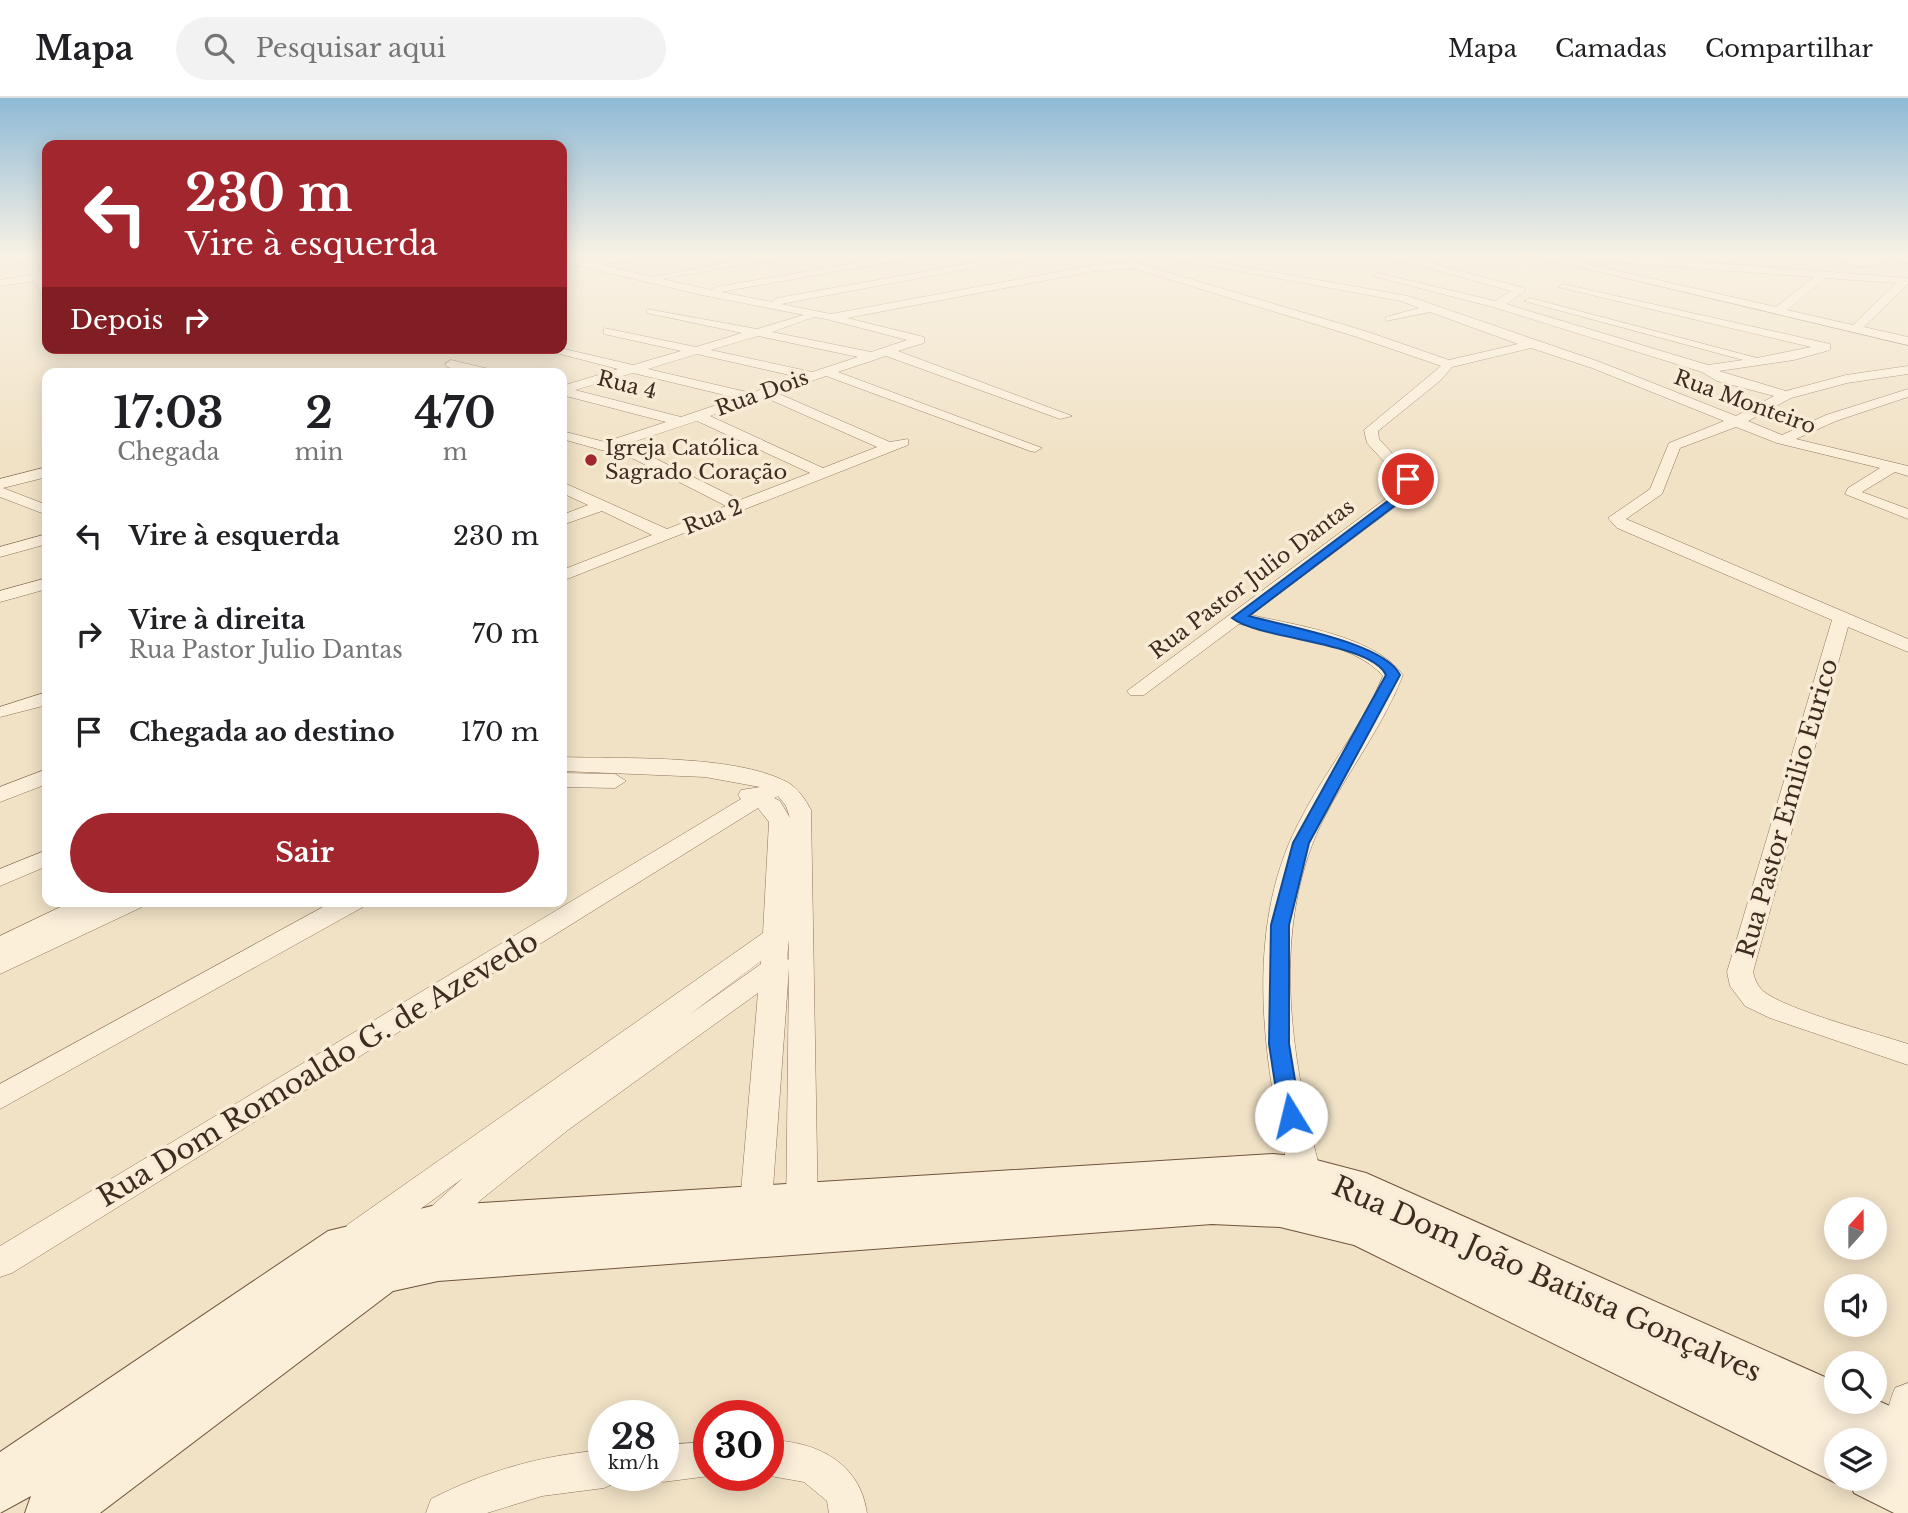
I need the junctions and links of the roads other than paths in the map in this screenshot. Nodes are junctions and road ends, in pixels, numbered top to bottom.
1 (705, 322) edge
2 (790, 322) edge
3 (849, 322) edge
4 (1321, 322) edge
5 (1471, 322) edge
6 (1550, 322) edge
7 (1612, 322) joint
8 (1720, 322) edge
9 (1829, 322) edge
10 (1863, 322) edge
11 (1857, 328) junction
12 (608, 331) dead end
13 (758, 333) junction
14 (1583, 333) junction
15 (1908, 341) edge
16 (1531, 344) junction
17 (696, 351) junction
18 (888, 352) junction
19 (567, 354) edge
20 (870, 356) junction
21 (1764, 361) junction
22 (450, 364) dead end
23 (1448, 364) junction
24 (467, 368) edge
25 (633, 369) junction
26 (1707, 369) junction
27 (1908, 370) edge
28 (817, 374) junction
29 (567, 389) edge
30 (567, 391) edge
31 (1908, 393) edge
32 (759, 395) junction
33 (1786, 395) junction
34 (698, 416) junction
35 (1065, 416) dead end
36 (681, 421) junction
37 (1736, 422) junction
38 (567, 436) edge
39 (1782, 440) junction
40 (896, 444) joint
41 (608, 446) junction
42 (1035, 447) dead end
43 (1891, 468) junction
44 (1908, 471) edge
45 (42, 472) edge
46 (822, 473) junction
47 (0, 484) edge
48 (567, 490) edge
49 (0, 492) edge
50 (604, 505) junction
51 (739, 506) junction
52 (42, 508) edge
53 (1908, 514) edge
54 (567, 518) edge
55 (666, 535) junction
56 (42, 540) edge
57 (0, 552) edge
58 (567, 574) edge
59 (42, 584) edge
60 (0, 597) edge
61 (1842, 617) junction
62 (1239, 618) junction
63 (1908, 646) edge
64 (1138, 691) dead end
65 (42, 700) edge
66 (4, 712) dead end
67 (568, 775) edge
68 (42, 778) edge
69 (770, 793) junction
70 (0, 795) edge
71 (42, 859) edge
72 (0, 878) edge
73 (82, 907) edge
74 (121, 907) edge
75 (343, 907) edge
76 (792, 934) junction
77 (0, 946) edge
78 (0, 965) edge
79 (771, 969) junction
80 (1908, 1055) edge
81 (0, 1098) edge
82 (1311, 1195) junction
83 (802, 1218) junction
84 (755, 1221) junction
85 (432, 1226) junction
86 (363, 1259) junction
87 (0, 1263) edge
88 (1824, 1450) edge
89 (1900, 1455) edge
90 (784, 1458) edge
91 (588, 1470) edge
92 (0, 1485) edge
93 (53, 1513) edge
94 (445, 1513) edge
95 (848, 1513) edge

1 - 13 street
2 - 13 street
3 - 18 street, Rua Dois
4 - 23 street
5 - 16 street, Rua Monteiro
6 - 14 street
7 - 14 street
7 - 21 street
8 - 21 street
9 - 11 street
10 - 11 street
11 - 15 street
12 - 17 street
13 - 17 street
13 - 20 street
14 - 16 street
14 - 26 street
16 - 23 street
16 - 37 street, Rua Monteiro
17 - 25 street
17 - 28 street
18 - 20 street, Rua Dois
18 - 35 street
19 - 25 street
20 - 28 street, Rua Dois
21 - 26 street
22 - 24 street
23 - 62 street, Rua Pastor Julio Dantas
25 - 29 street
25 - 32 street
26 - 33 street
27 - 33 street
28 - 32 street, Rua Dois
28 - 42 street
30 - 36 street, Rua 4
31 - 39 street
32 - 34 street, Rua Dois
32 - 40 street
33 - 37 street
34 - 36 street, Rua Dois
34 - 46 street
36 - 41 street, Rua Dois
37 - 39 street, Rua Monteiro
37 - 61 street
38 - 41 street
39 - 43 street, Rua Monteiro
40 - 46 street, Rua 2
41 - 51 street
43 - 44 street, Rua Monteiro
43 - 53 street
45 - 47 street
46 - 51 street, Rua 2
48 - 50 street
49 - 52 street
50 - 54 street
50 - 55 street
51 - 55 street, Rua 2
55 - 58 street, Rua 2
56 - 57 street
59 - 60 street
61 - 63 street
61 - 80 street, Rua Pastor Emilio Eurico
62 - 64 street, Rua Pastor Julio Dantas
62 - 82 street
65 - 66 street
67 - 69 street
68 - 70 street
69 - 76 street
69 - 87 street, Rua Dom Romoaldo G. de Azevedo
71 - 72 street
73 - 77 street
74 - 78 street
75 - 81 street
76 - 79 street
76 - 83 street
76 - 86 street
79 - 84 street
79 - 85 street
82 - 83 street, Rua Dom João Batista Gonçalves
82 - 88 street, Rua Dom João Batista Gonçalves
82 - 89 street, Rua Dom João Batista Gonçalves
83 - 84 street, Rua Dom João Batista Gonçalves
84 - 85 street
84 - 86 street
85 - 86 street
86 - 92 street
86 - 93 street
90 - 95 street
91 - 94 street

